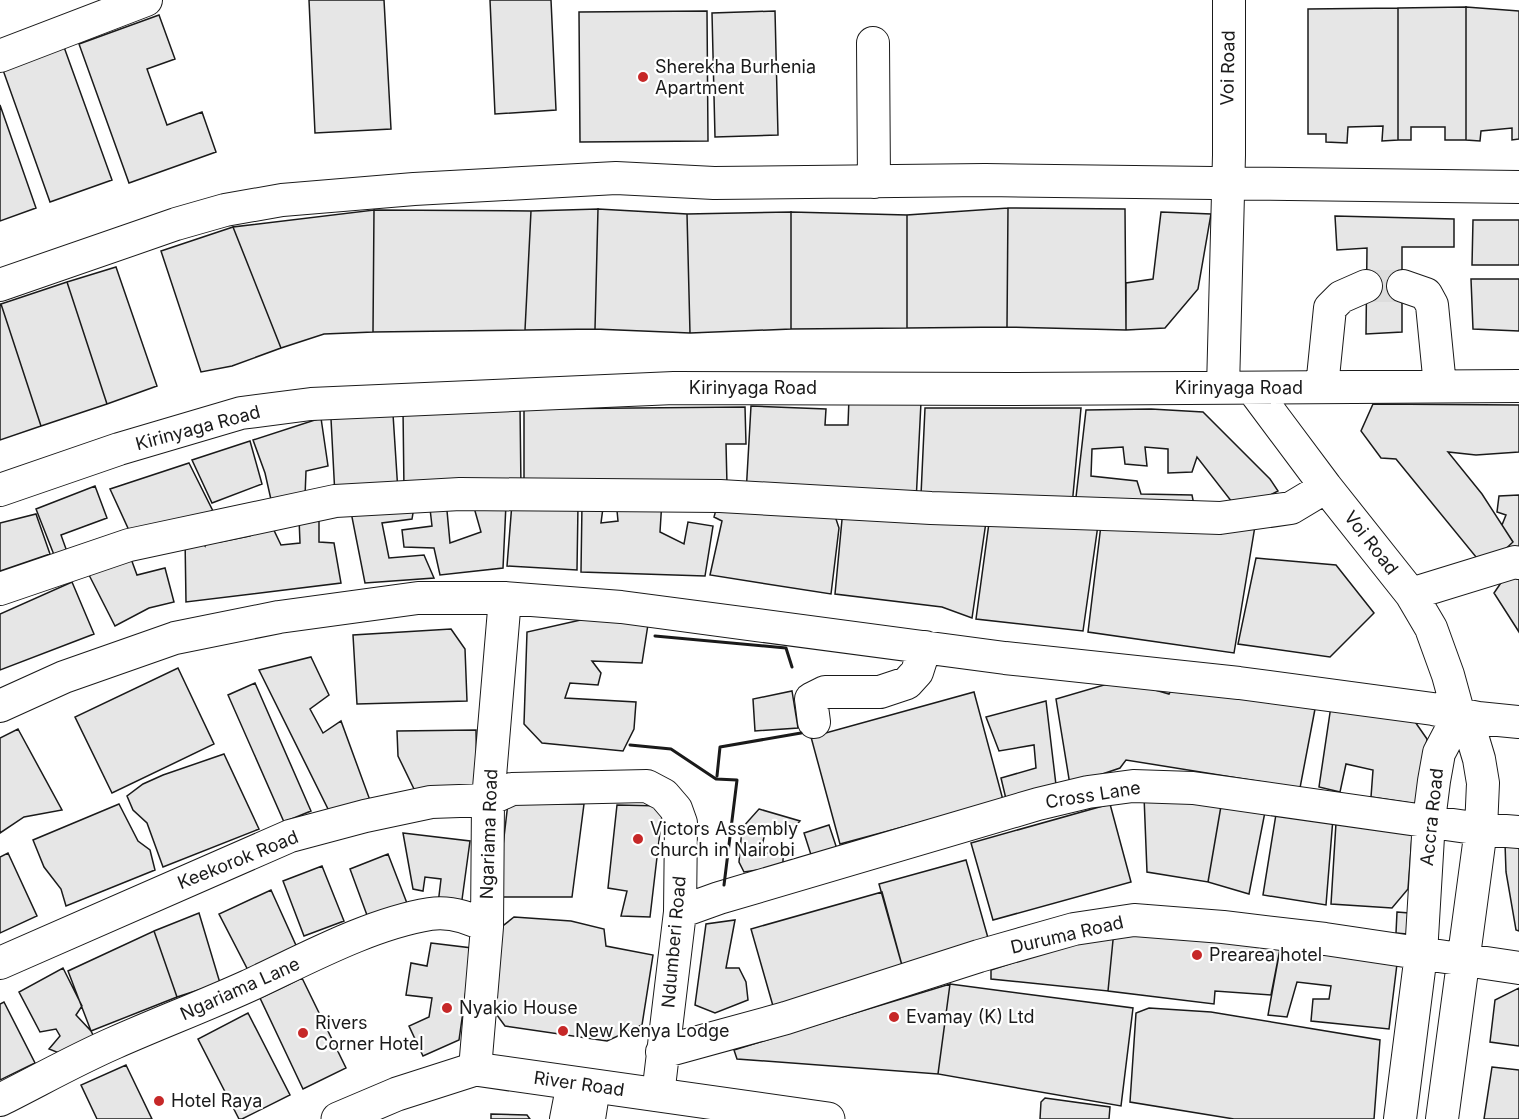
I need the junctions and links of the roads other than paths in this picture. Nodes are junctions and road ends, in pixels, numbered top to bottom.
1 (146, 0) edge
2 (1229, 0) edge
3 (873, 43) dead end
4 (0, 56) edge
5 (874, 182) junction
6 (1227, 182) junction
7 (1519, 187) edge
8 (0, 285) edge
9 (1366, 286) tunnel mouth
10 (1403, 286) tunnel mouth
11 (1440, 386) junction
12 (1519, 386) edge
13 (1322, 387) junction
14 (1238, 388) junction
15 (1326, 487) junction
16 (0, 490) edge
17 (1519, 563) edge
18 (0, 589) edge
19 (1411, 594) junction
20 (505, 598) junction
21 (925, 647) junction
22 (0, 706) edge
23 (1459, 715) junction
24 (814, 722) dead end
25 (1519, 722) edge
26 (488, 800) junction
27 (1429, 820) junction
28 (1481, 829) junction
29 (1519, 832) edge
30 (680, 912) junction
31 (487, 927) junction
32 (1421, 954) junction
33 (1462, 961) junction
34 (0, 963) edge
35 (1519, 968) edge
36 (662, 1052) junction
37 (475, 1069) junction
38 (583, 1085) junction
39 (658, 1095) junction
40 (0, 1100) edge
41 (338, 1119) edge
42 (567, 1119) edge
43 (589, 1119) edge
44 (828, 1119) edge
45 (1400, 1119) edge
46 (1442, 1119) edge

1 - 4 street
2 - 6 street, Voi Road
3 - 5 street
5 - 6 street
5 - 8 street
6 - 7 street
6 - 14 street, Voi Road
9 - 13 street
10 - 11 street
11 - 12 street, Kirinyaga Road
11 - 13 street, Kirinyaga Road
13 - 14 street, Kirinyaga Road
14 - 15 street, Voi Road
14 - 16 street, Kirinyaga Road
15 - 18 street
15 - 19 street, Voi Road
17 - 19 street
19 - 23 street, Voi Road
20 - 21 street
20 - 22 street
20 - 26 street, Ngariama Road
21 - 23 street
21 - 24 street
23 - 25 street
23 - 27 street, Accra Road
23 - 28 street
26 - 30 street, Ndumberi Road
26 - 31 street, Ngariama Road
26 - 34 street, Keekorok Road
27 - 28 street, Cross Lane
27 - 30 street, Cross Lane
27 - 32 street, Accra Road
28 - 29 street, Cross Lane
28 - 33 street
30 - 36 street, Ndumberi Road
31 - 37 street, Ngariama Road
31 - 40 street, Ngariama Lane
32 - 33 street, Duruma Road
32 - 36 street, Duruma Road
32 - 45 street, Accra Road
33 - 35 street, Duruma Road
33 - 46 street
36 - 39 street, Ndumberi Road
37 - 38 main road, River Road
37 - 41 main road, River Road
38 - 39 main road, River Road
38 - 42 street
38 - 43 street
39 - 44 main road, River Road

